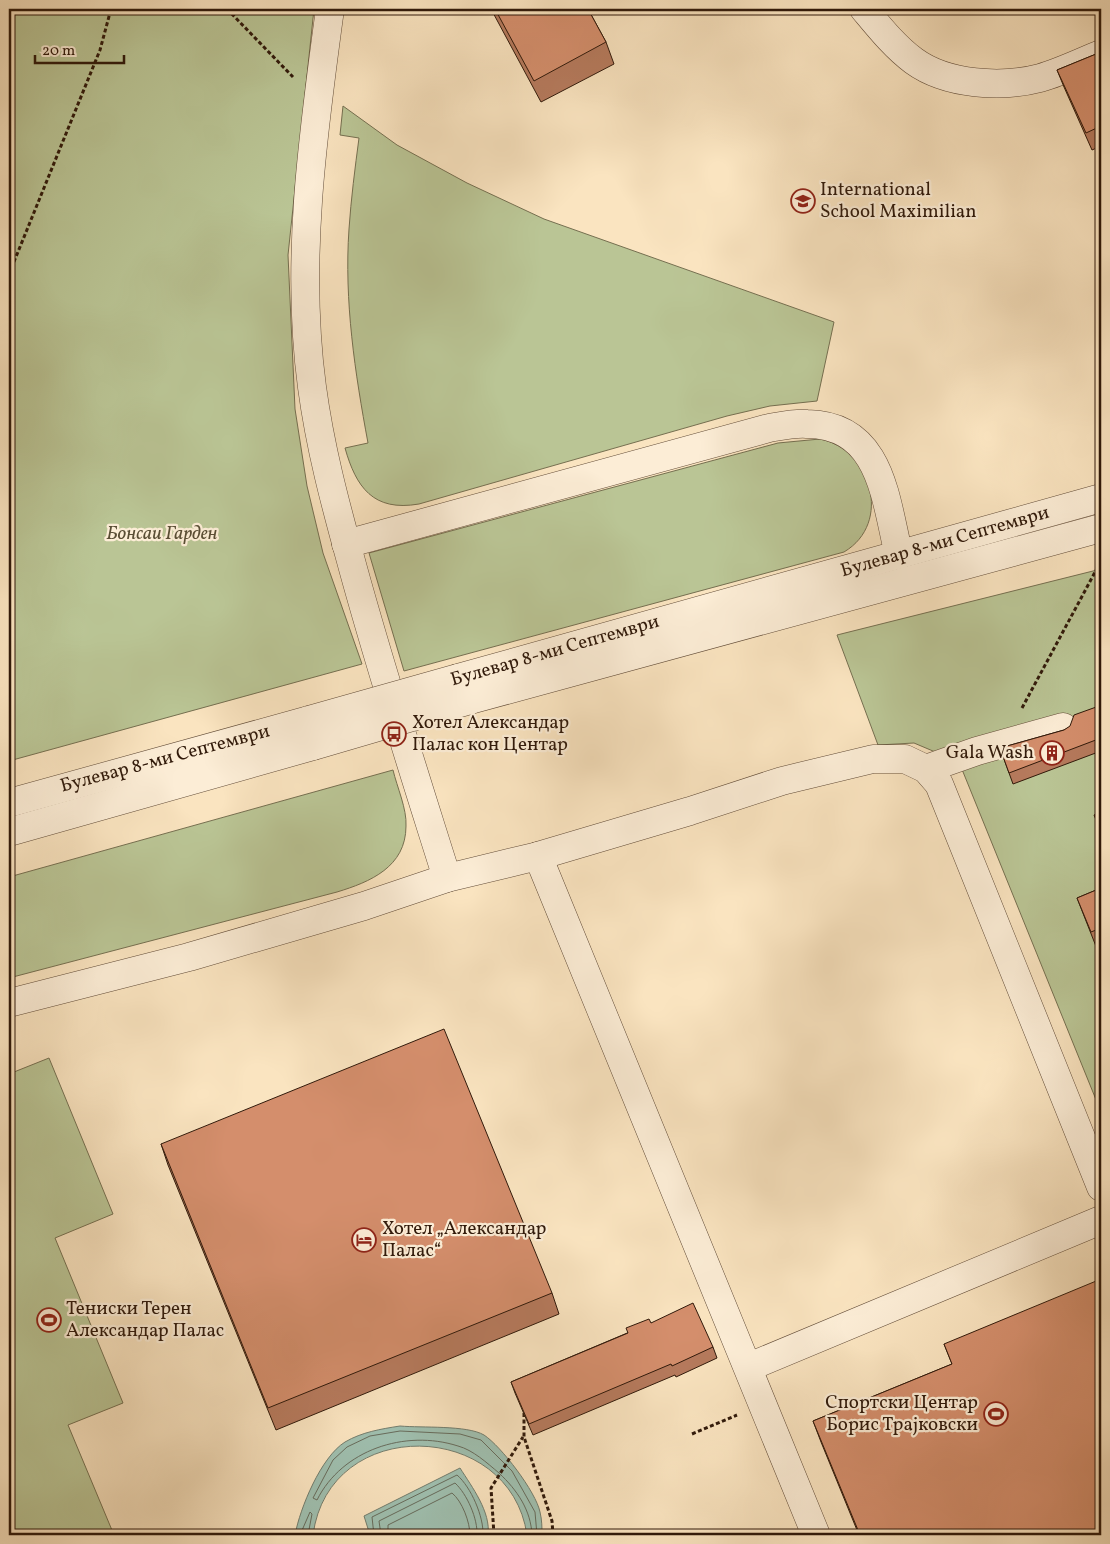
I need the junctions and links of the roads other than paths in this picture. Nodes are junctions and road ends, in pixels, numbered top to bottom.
1 (330, 9) edge
2 (864, 9) edge
3 (1101, 54) edge
4 (1101, 498) edge
5 (1101, 528) edge
6 (346, 544) junction
7 (899, 555) junction
8 (464, 689) junction
9 (1063, 727) dead end
10 (311, 733) junction
11 (926, 768) junction
12 (9, 803) edge
13 (9, 832) edge
14 (538, 856) junction
15 (447, 878) junction
16 (9, 1003) edge
17 (1101, 1187) edge
18 (1101, 1220) edge
19 (749, 1367) junction
20 (816, 1535) edge

1 - 6 street
2 - 3 street
4 - 7 street, Булевар 8-ми Септември
5 - 8 street, Булевар 8-ми Септември
6 - 7 street
6 - 15 street
7 - 8 street, Булевар 8-ми Септември
8 - 10 street, Булевар 8-ми Септември, bridge
9 - 11 street
10 - 12 street, Булевар 8-ми Септември
10 - 13 street, Булевар 8-ми Септември
11 - 14 street
11 - 17 street
14 - 15 street
14 - 19 street
15 - 16 street
18 - 19 street
19 - 20 street

